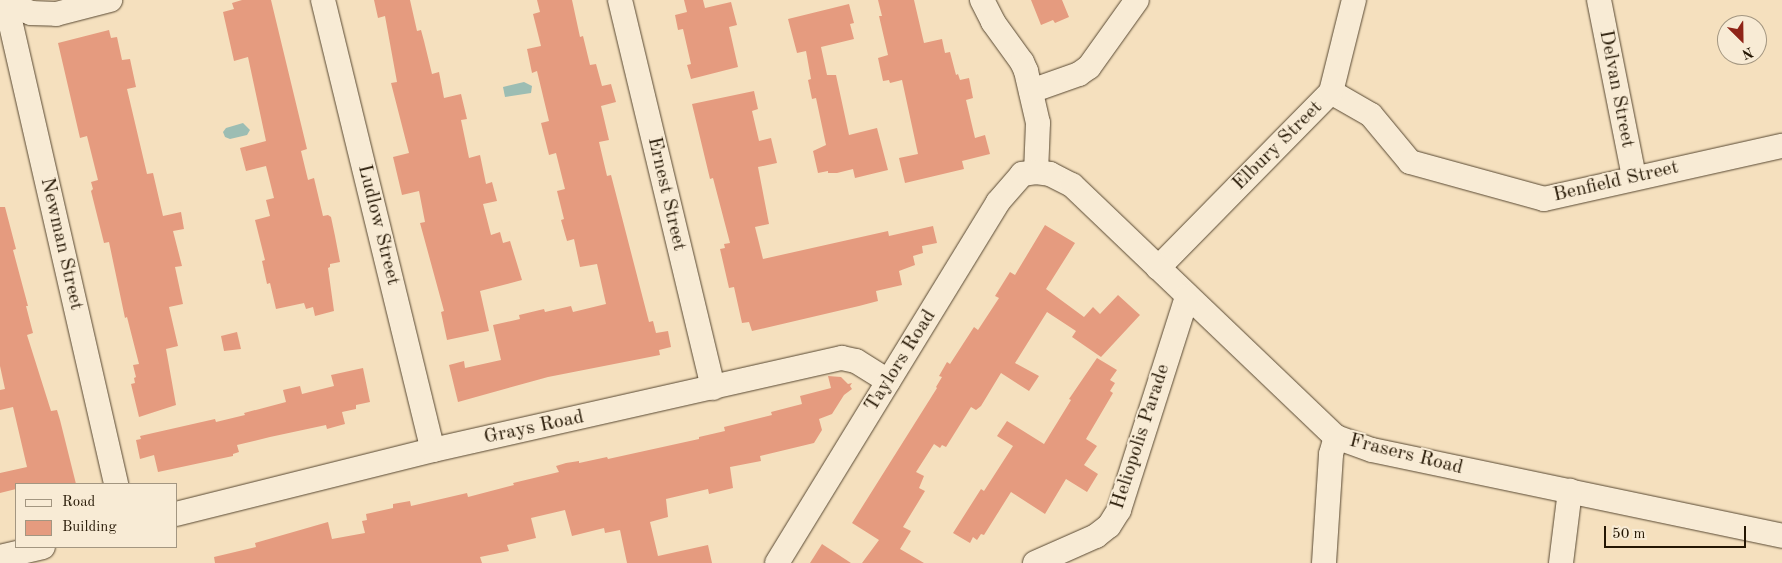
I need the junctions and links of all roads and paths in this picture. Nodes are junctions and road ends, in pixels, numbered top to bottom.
1 (110, 0) edge
2 (322, 0) edge
3 (620, 0) edge
4 (982, 0) edge
5 (1137, 0) edge
6 (1354, 0) edge
7 (1599, 0) edge
8 (3, 2) edge
9 (1031, 91) junction
10 (1331, 92) junction
11 (1782, 146) edge
12 (1036, 172) junction
13 (1634, 177) junction
14 (1158, 268) junction
15 (1187, 297) junction
16 (888, 381) junction
17 (713, 388) junction
18 (1336, 437) junction
19 (433, 450) junction
20 (116, 483) edge
21 (1570, 491) junction
22 (178, 514) edge
23 (1782, 536) edge
24 (38, 548) edge
25 (0, 557) edge
26 (777, 563) edge
27 (1035, 563) edge
28 (1324, 563) edge
29 (1562, 563) edge

1 - 8 street
2 - 19 street, Ludlow Street
3 - 17 street, Ernest Street
4 - 9 street
5 - 9 street
6 - 10 street, Elbury Street
7 - 13 street, Delvan Street
8 - 20 street, Newman Street
9 - 12 street
10 - 13 street, Benfield Street
10 - 14 street, Elbury Street
11 - 13 street, Benfield Street
12 - 14 street, Frasers Road
12 - 16 street, Taylors Road
14 - 15 street, Frasers Road
15 - 18 street, Frasers Road
15 - 27 street, Heliopolis Parade
16 - 17 street, Grays Road
16 - 26 street, Taylors Road
17 - 19 street, Grays Road
18 - 21 street, Frasers Road
18 - 28 street
19 - 22 street, Grays Road
21 - 23 street, Frasers Road
21 - 29 street
24 - 25 street

